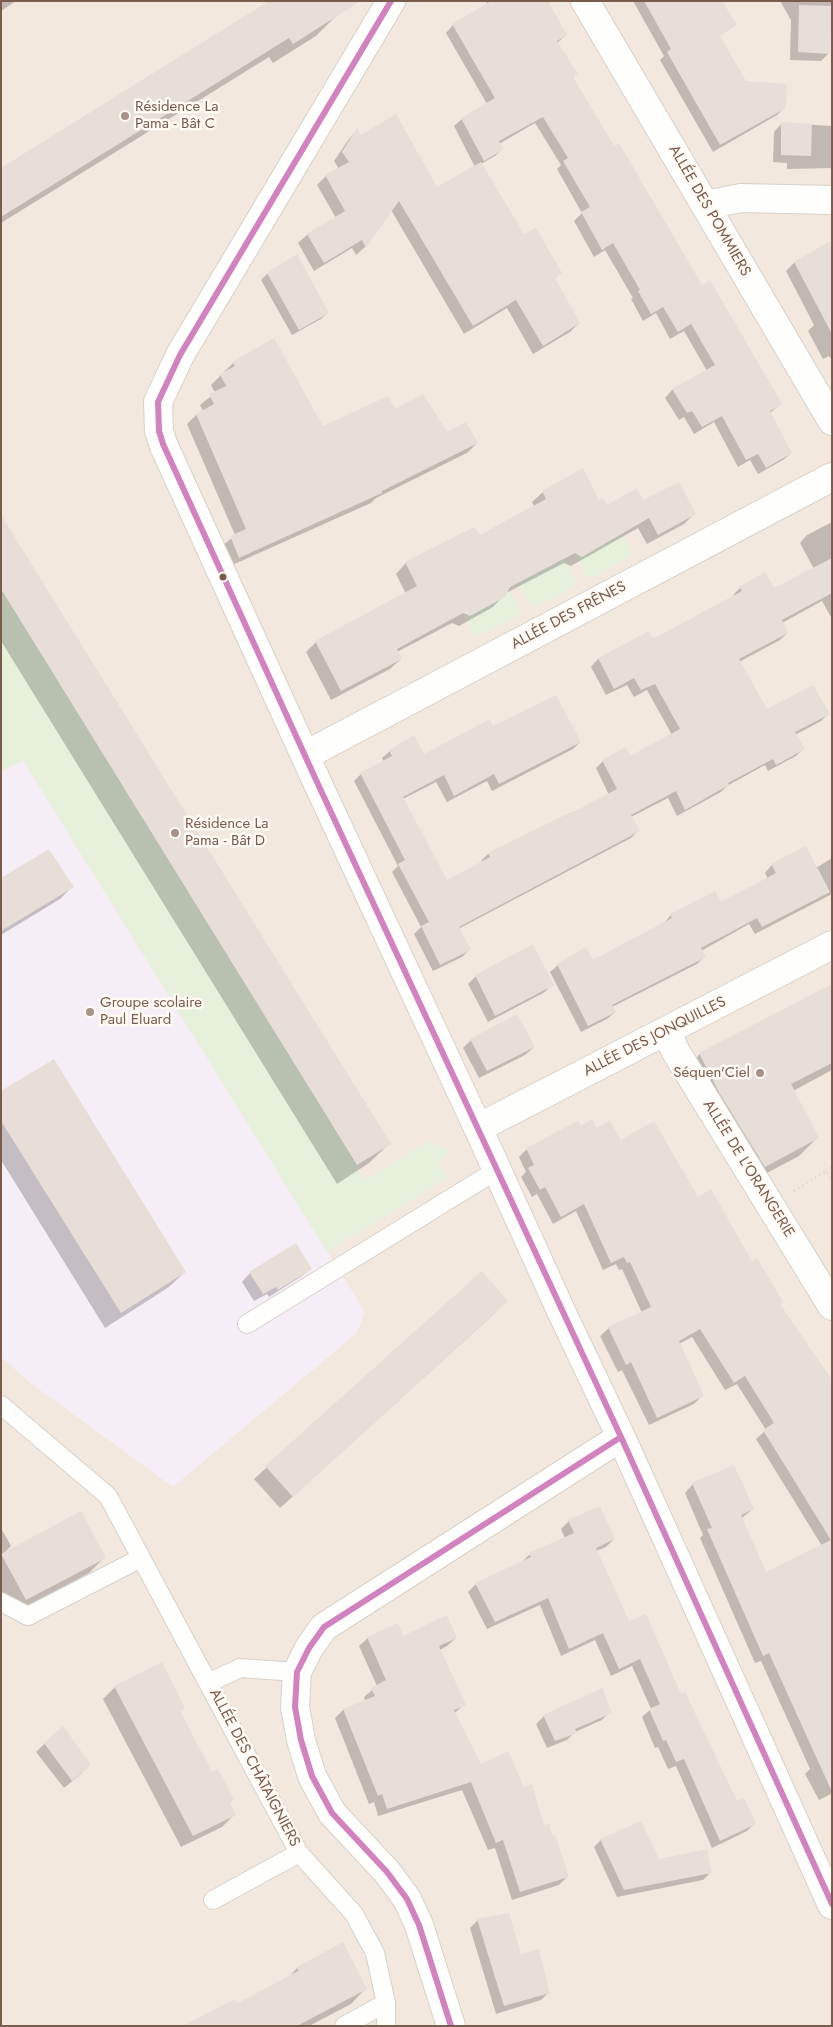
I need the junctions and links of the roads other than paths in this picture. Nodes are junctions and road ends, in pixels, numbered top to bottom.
1 (391, 1) edge
2 (585, 1) edge
3 (832, 200) edge
4 (705, 205) junction
5 (832, 421) edge
6 (832, 477) edge
7 (306, 755) junction
8 (832, 945) edge
9 (666, 1032) junction
10 (478, 1128) junction
11 (497, 1170) junction
12 (832, 1306) edge
13 (248, 1324) dead end
14 (1, 1405) edge
15 (621, 1437) junction
16 (141, 1558) junction
17 (1, 1602) edge
18 (297, 1672) junction
19 (208, 1683) junction
20 (299, 1853) junction
21 (213, 1900) dead end
22 (832, 1905) edge
23 (386, 2003) junction
24 (344, 2026) edge
25 (386, 2026) edge
26 (450, 2026) edge

1 - 7 street
2 - 4 street, ALLÉE DES POMMIERS
3 - 4 street
4 - 5 street, ALLÉE DES POMMIERS
6 - 7 street, ALLÉE DES FRÊNES
7 - 10 street
8 - 9 street, ALLÉE DES JONQUILLES
9 - 10 street, ALLÉE DES JONQUILLES
9 - 12 street, ALLÉE DE L'ORANGERIE
10 - 11 street
11 - 13 lane
11 - 15 street
14 - 16 lane, ALLÉE DES CHÂTAIGNIERS
15 - 18 street
15 - 22 street
16 - 17 lane
16 - 19 lane, ALLÉE DES CHÂTAIGNIERS
18 - 19 lane
18 - 26 street
19 - 20 lane, ALLÉE DES CHÂTAIGNIERS
20 - 21 lane, ALLÉE DES CHÂTAIGNIERS
20 - 23 lane, ALLÉE DES CHÂTAIGNIERS
23 - 24 lane
23 - 25 lane, ALLÉE DES CHÂTAIGNIERS

